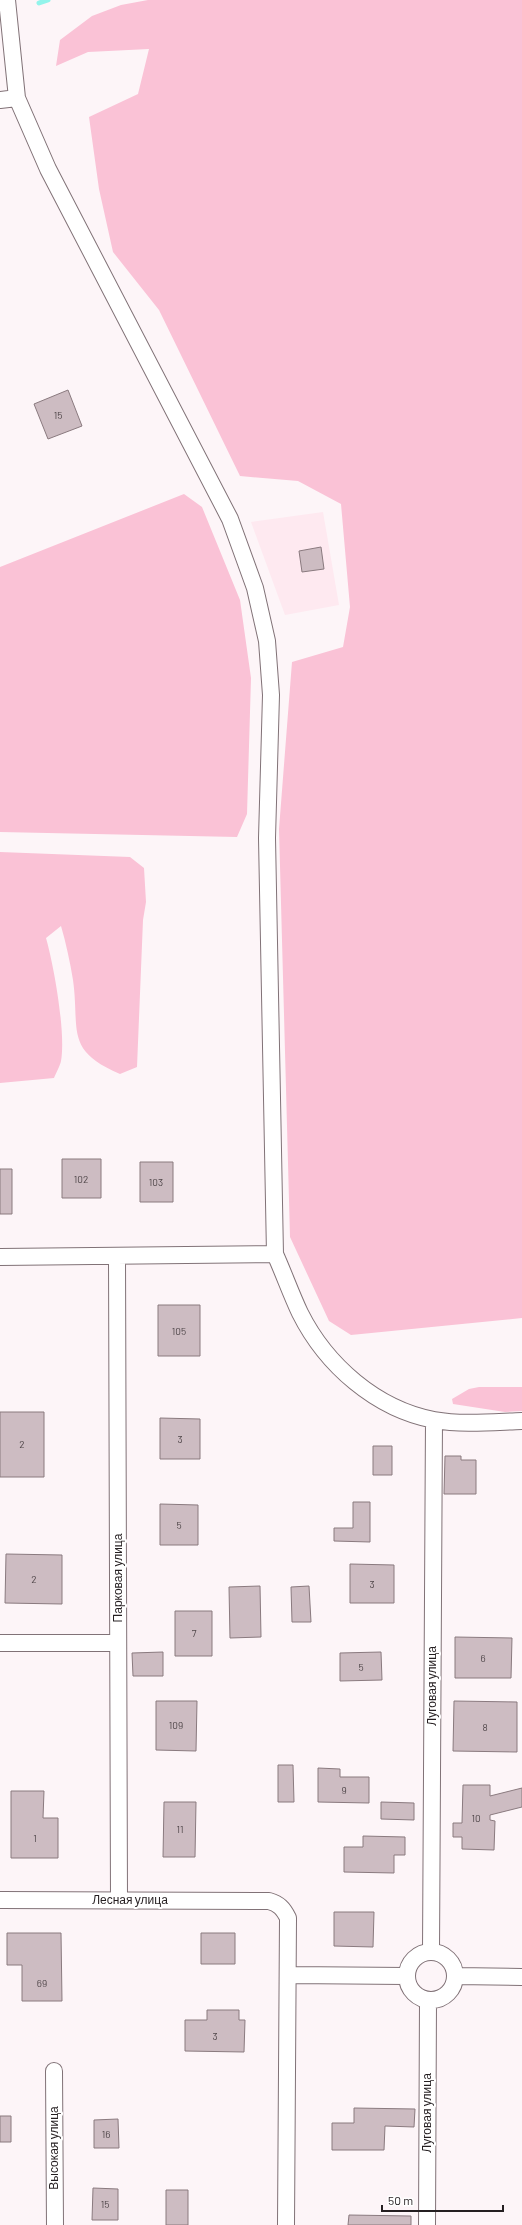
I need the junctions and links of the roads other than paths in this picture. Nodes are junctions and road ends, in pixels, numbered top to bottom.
1 (7, 0) edge
2 (18, 0) edge
3 (11, 24) junction
4 (17, 98) junction
5 (0, 100) edge
6 (275, 1254) junction
7 (0, 1256) edge
8 (118, 1257) junction
9 (434, 1420) junction
10 (522, 1421) edge
11 (0, 1643) edge
12 (118, 1644) junction
13 (0, 1900) edge
14 (119, 1900) junction
15 (431, 1951) junction
16 (288, 1975) junction
17 (406, 1976) junction
18 (456, 1976) junction
19 (522, 1977) edge
20 (428, 2001) junction
21 (54, 2071) dead end
22 (55, 2225) edge
23 (286, 2225) edge
24 (427, 2225) edge

1 - 3 street
2 - 3 street
3 - 4 street
4 - 5 street
4 - 6 street
6 - 8 street
6 - 9 street
7 - 8 street
8 - 12 street, Парковая улица
9 - 10 street
9 - 15 street, Луговая улица
11 - 12 street
12 - 14 street, Парковая улица
13 - 14 street, Лесная улица
14 - 16 street, Лесная улица
15 - 17 street
15 - 18 street
16 - 17 street
16 - 23 street, Лесная улица
17 - 20 street
18 - 19 street
18 - 20 street
20 - 24 street, Луговая улица
21 - 22 street, Высокая улица

